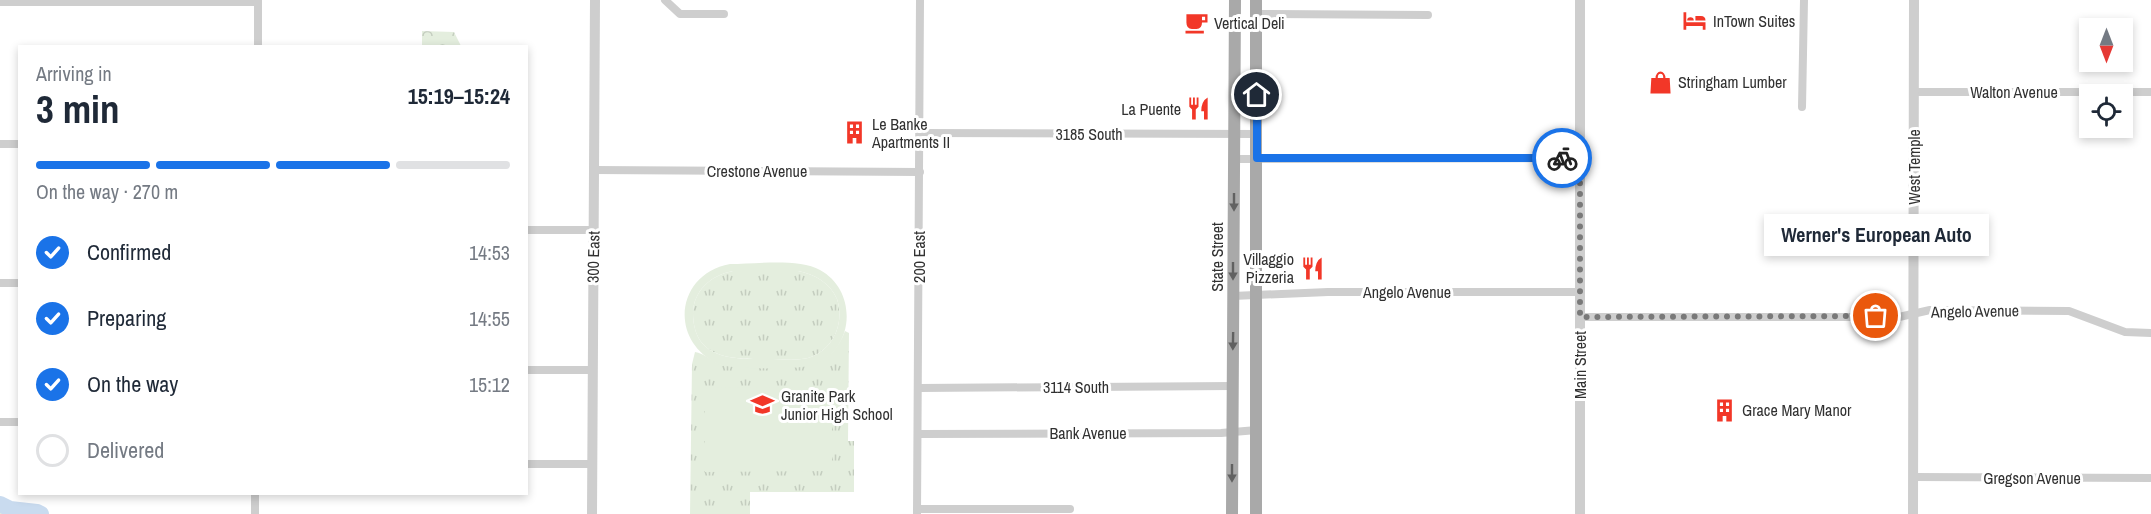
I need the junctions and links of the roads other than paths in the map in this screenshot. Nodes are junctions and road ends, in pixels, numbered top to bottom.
1 (595, 0) edge
2 (664, 0) edge
3 (921, 0) edge
4 (1235, 0) edge
5 (1256, 0) edge
6 (1580, 0) edge
7 (1804, 0) edge
8 (1914, 0) edge
9 (258, 1) edge
10 (0, 2) edge
11 (724, 14) dead end
12 (1256, 14) junction
13 (1428, 15) dead end
14 (258, 45) edge
15 (1914, 92) junction
16 (2151, 92) edge
17 (1802, 107) dead end
18 (920, 133) junction
19 (1234, 134) junction
20 (1257, 134) junction
21 (0, 144) edge
22 (18, 144) edge
23 (1257, 158) junction
24 (1580, 158) junction
25 (1233, 159) junction
26 (594, 170) junction
27 (920, 172) junction
28 (528, 230) edge
29 (594, 230) junction
30 (0, 283) edge
31 (18, 283) edge
32 (1580, 292) junction
33 (1233, 296) junction
34 (1257, 296) junction
35 (1914, 313) junction
36 (1580, 317) junction
37 (2151, 333) edge
38 (528, 370) edge
39 (593, 370) junction
40 (1233, 386) junction
41 (919, 388) junction
42 (0, 422) edge
43 (18, 422) edge
44 (1257, 430) junction
45 (1233, 432) junction
46 (919, 434) junction
47 (528, 464) edge
48 (592, 464) junction
49 (1913, 477) junction
50 (2151, 478) edge
51 (255, 495) edge
52 (1070, 509) dead end
53 (917, 512) edge
54 (255, 514) edge
55 (592, 514) edge
56 (1232, 514) edge
57 (1256, 514) edge
58 (1580, 514) edge
59 (1913, 514) edge

1 - 26 street, 300 East
2 - 11 street
3 - 18 street, 200 East
4 - 19 main road, State Street
5 - 12 main road
6 - 24 street, Main Street
7 - 17 street
8 - 15 street, West Temple
9 - 10 street
9 - 14 street
12 - 13 street
12 - 20 main road
15 - 16 street, Walton Avenue
15 - 35 street, West Temple
18 - 19 street, 3185 South
18 - 27 street, 200 East
19 - 20 street, 3185 South
19 - 25 main road, State Street
20 - 23 main road
21 - 22 street
23 - 24 street
23 - 25 street
23 - 34 main road
24 - 32 street, Main Street
25 -> 33 main road, State Street
26 - 27 street, Crestone Avenue
26 - 29 street, 300 East
27 - 41 street, 200 East
28 - 29 street
29 - 39 street, 300 East
30 - 31 street
32 - 34 street, Angelo Avenue
32 - 36 street, Main Street
33 - 34 street, Angelo Avenue
33 -> 40 main road, State Street
34 - 44 main road
35 - 36 street, Angelo Avenue
35 - 37 street, Angelo Avenue
35 - 49 street, West Temple
36 - 58 street, Main Street
38 - 39 street
39 - 48 street, 300 East
40 - 41 street, 3114 South
40 - 45 main road, State Street
41 - 46 street, 200 East
42 - 43 street
44 - 45 street, Bank Avenue
44 - 57 main road
45 - 46 street, Bank Avenue
45 -> 56 main road, State Street
46 - 53 street, 200 East
47 - 48 street
48 - 55 street, 300 East
49 - 50 street, Gregson Avenue
49 - 59 street, West Temple
51 - 54 street
52 - 53 street

